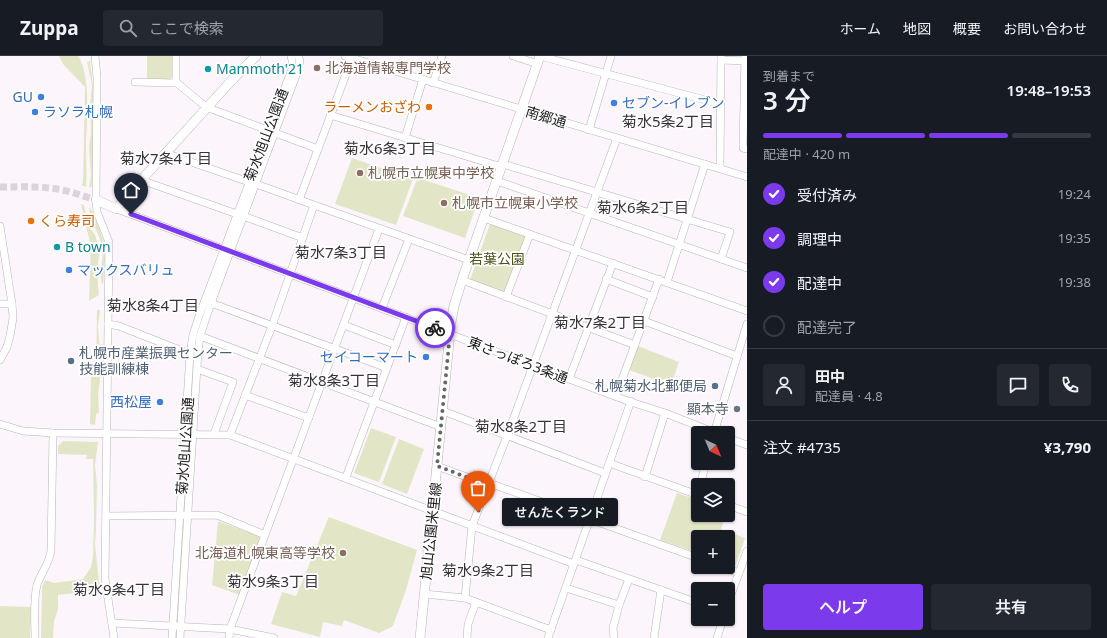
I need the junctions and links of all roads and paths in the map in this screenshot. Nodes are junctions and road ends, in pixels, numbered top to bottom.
1 (95, 56) edge
2 (176, 56) edge
3 (256, 56) edge
4 (286, 56) edge
5 (291, 56) edge
6 (298, 56) edge
7 (306, 56) edge
8 (442, 56) edge
9 (513, 56) edge
10 (611, 56) edge
11 (351, 57) edge
12 (721, 58) edge
13 (539, 59) edge
14 (745, 59) edge
15 (295, 69) junction
16 (606, 74) junction
17 (423, 79) junction
18 (135, 82) dead end
19 (177, 83) junction
20 (433, 83) junction
21 (720, 104) junction
22 (206, 107) junction
23 (522, 109) junction
24 (330, 115) junction
25 (589, 130) junction
26 (272, 132) junction
27 (405, 138) junction
28 (617, 138) junction
29 (318, 149) junction
30 (747, 149) edge
31 (165, 153) junction
32 (705, 164) junction
33 (503, 165) junction
34 (720, 168) junction
35 (747, 177) edge
36 (141, 180) junction
37 (497, 181) junction
38 (252, 184) junction
39 (597, 192) junction
40 (96, 200) junction
41 (299, 200) junction
42 (314, 205) junction
43 (117, 209) junction
44 (590, 213) junction
45 (240, 215) junction
46 (484, 218) junction
47 (688, 219) junction
48 (0, 226) edge
49 (379, 229) junction
50 (530, 234) junction
51 (303, 238) junction
52 (409, 239) junction
53 (679, 245) junction
54 (2, 249) edge
55 (227, 250) junction
56 (576, 250) junction
57 (721, 259) junction
58 (469, 260) junction
59 (613, 263) junction
60 (747, 268) edge
61 (290, 274) junction
62 (659, 279) junction
63 (462, 280) junction
64 (606, 280) junction
65 (667, 282) junction
66 (354, 297) junction
67 (506, 297) junction
68 (653, 297) junction
69 (211, 303) junction
70 (0, 304) edge
71 (12, 304) junction
72 (382, 308) junction
73 (747, 311) edge
74 (552, 315) junction
75 (406, 317) junction
76 (644, 321) junction
77 (108, 324) junction
78 (747, 324) edge
79 (344, 325) junction
80 (272, 326) junction
81 (588, 328) junction
82 (450, 334) junction
83 (200, 336) junction
84 (396, 345) junction
85 (635, 345) junction
86 (334, 349) junction
87 (738, 353) junction
88 (747, 353) edge
89 (190, 354) junction
90 (260, 358) junction
91 (0, 360) edge
92 (533, 365) junction
93 (387, 368) junction
94 (197, 369) junction
95 (569, 379) junction
96 (322, 382) junction
97 (246, 395) junction
98 (616, 396) junction
99 (375, 401) junction
100 (631, 401) junction
101 (443, 411) junction
102 (665, 412) junction
103 (309, 418) junction
104 (0, 424) edge
105 (698, 426) edge
106 (717, 426) edge
107 (441, 427) junction
108 (53, 433) junction
109 (106, 433) junction
110 (189, 434) junction
111 (214, 434) junction
112 (230, 435) junction
113 (507, 436) junction
114 (735, 441) edge
115 (747, 445) edge
116 (294, 458) junction
117 (609, 463) junction
118 (437, 466) junction
119 (606, 473) junction
120 (346, 477) junction
121 (645, 477) junction
122 (488, 484) junction
123 (691, 491) edge
124 (735, 508) edge
125 (433, 511) junction
126 (747, 512) edge
127 (184, 515) junction
128 (106, 516) junction
129 (590, 520) junction
130 (472, 526) junction
131 (265, 535) junction
132 (747, 550) edge
133 (691, 556) edge
134 (575, 562) junction
135 (735, 572) edge
136 (739, 573) junction
137 (629, 579) junction
138 (735, 584) edge
139 (566, 588) junction
140 (661, 590) junction
141 (424, 594) junction
142 (465, 598) junction
143 (691, 601) edge
144 (476, 602) junction
145 (619, 606) junction
146 (112, 623) junction
147 (177, 626) junction
148 (721, 626) edge
149 (230, 629) junction
150 (551, 630) junction
151 (35, 638) edge
152 (114, 638) edge
153 (172, 638) edge
154 (180, 638) edge
155 (229, 638) edge
156 (274, 638) edge
157 (420, 638) edge
158 (467, 638) edge
159 (548, 638) edge
160 (614, 638) edge
161 (654, 638) edge
162 (717, 638) edge

1 - 40 street
2 - 19 street
3 - 22 main road
4 - 15 street
5 - 15 street, 菊水旭山公園通
6 - 15 street, 菊水旭山公園通
7 - 15 street
8 - 20 street
9 - 13 street
10 - 16 street
11 - 17 street, 南郷通
11 - 24 street
12 - 14 street
12 - 21 street
13 - 16 street
13 - 23 main road, 旭山公園米里線
14 - 30 street
15 - 26 street, 菊水旭山公園通
16 - 21 street
16 - 25 street
17 - 20 street, 南郷通
17 - 27 street
18 - 19 street
19 - 22 street
20 - 23 street, 南郷通
21 - 34 street
22 - 26 street
22 - 31 main road
23 - 25 street, 南郷通
23 - 33 main road, 旭山公園米里線
24 - 27 street
24 - 29 street
25 - 28 street, 南郷通
26 - 29 street
26 - 38 street, 菊水旭山公園通
27 - 33 street
28 - 32 street, 南郷通
28 - 39 street
29 - 41 street
31 - 36 main road
31 - 38 street
32 - 34 street, 南郷通
32 - 47 street
33 - 37 main road, 旭山公園米里線
33 - 39 street
34 - 35 street, 南郷通
36 - 43 main road
36 - 45 street
37 - 44 street
37 - 46 main road, 旭山公園米里線
38 - 41 street
38 - 45 street, 菊水旭山公園通
39 - 44 street
39 - 47 street
40 - 43 main road, 東さっぽろ3条通
40 - 77 street
41 - 42 street
42 - 49 street
42 - 51 street
43 - 55 street, 東さっぽろ3条通
44 - 53 street
44 - 56 street
45 - 51 street
45 - 55 street, 菊水旭山公園通
46 - 50 street
46 - 58 main road, 旭山公園米里線
47 - 53 street
47 - 57 street
48 - 54 street
49 - 52 street
49 - 66 street
50 - 56 street
50 - 67 street
51 - 61 street
52 - 58 street
52 - 72 street
53 - 57 street
53 - 65 street
54 - 71 street
55 - 61 street, 東さっぽろ3条通
55 - 69 street, 菊水旭山公園通
55 - 89 street, 菊水旭山公園通
56 - 59 street
56 - 74 street
57 - 60 street
58 - 63 main road, 旭山公園米里線
59 - 62 street
59 - 64 street
61 - 66 street, 東さっぽろ3条通
61 - 80 street
62 - 65 street
62 - 68 street
63 - 67 street
63 - 82 main road, 旭山公園米里線
64 - 68 street
64 - 81 street
65 - 73 street
66 - 72 street, 東さっぽろ3条通
66 - 79 street
67 - 74 street
68 - 76 street
69 - 80 street
69 - 83 street, 菊水旭山公園通
70 - 71 street
71 - 91 street
72 - 75 street, 東さっぽろ3条通
74 - 81 street
74 - 92 street
75 - 82 street, 東さっぽろ3条通
75 - 84 street
76 - 85 street
76 - 87 street
77 - 89 street
77 - 109 street
78 - 87 street
79 - 84 street
79 - 86 street
80 - 86 street
80 - 90 street
81 - 85 street
81 - 95 street
82 - 92 street, 東さっぽろ3条通
82 - 101 main road, 旭山公園米里線
83 - 90 street
83 - 94 street, 菊水旭山公園通
84 - 93 street
85 - 98 street
86 - 93 street
86 - 96 street
87 - 88 street
87 - 106 street
89 - 110 street, 菊水旭山公園通
90 - 96 street
90 - 97 street
92 - 95 street, 東さっぽろ3条通
92 - 113 street
93 - 99 street
94 - 110 street, 菊水旭山公園通
94 - 111 street
95 - 98 street, 東さっぽろ3条通
96 - 99 street
96 - 103 street
97 - 103 street
97 - 112 street
98 - 100 street, 東さっぽろ3条通
99 - 107 street
99 - 120 street
100 - 102 street, 東さっぽろ3条通
100 - 117 street
101 - 107 main road, 旭山公園米里線
101 - 113 street
102 - 105 street, 東さっぽろ3条通
102 - 121 street
103 - 116 street
104 - 108 street
107 - 118 main road, 旭山公園米里線
108 - 109 street
108 - 151 street
109 - 110 street
109 - 128 street
110 - 111 street
110 - 127 street, 菊水旭山公園通
111 - 112 street
112 - 116 street
113 - 119 street
113 - 122 street
114 - 115 street
116 - 120 street
116 - 131 street
117 - 119 street
117 - 121 street
118 - 122 street
118 - 125 main road, 旭山公園米里線
119 - 129 street
120 - 125 street
121 - 123 street
122 - 129 street
122 - 130 street
124 - 126 street
125 - 130 street
125 - 141 main road, 旭山公園米里線
127 - 128 street
127 - 131 street
127 - 147 street, 菊水旭山公園通
128 - 146 street
129 - 133 street
129 - 134 street
130 - 134 street
130 - 142 street
131 - 149 street
132 - 136 street
134 - 137 street
134 - 139 street
135 - 136 street
136 - 138 street
137 - 140 street
137 - 145 street
139 - 145 street
139 - 150 street
140 - 143 street
140 - 161 street
141 - 142 street
141 - 157 main road, 旭山公園米里線
142 - 144 street
144 - 150 street
144 - 158 street
145 - 160 street
146 - 147 street
146 - 152 street
147 - 149 street
147 - 153 street, 菊水旭山公園通
147 - 154 street, 菊水旭山公園通
148 - 162 street
149 - 155 street
149 - 156 street
150 - 159 street

